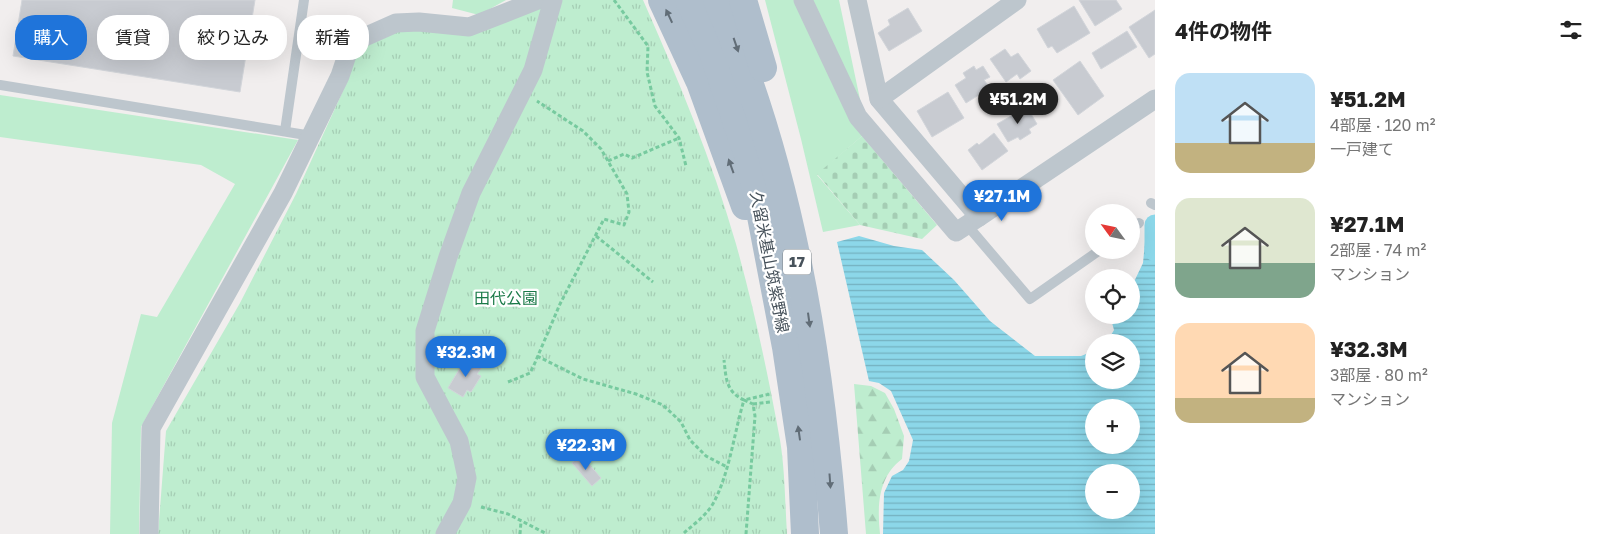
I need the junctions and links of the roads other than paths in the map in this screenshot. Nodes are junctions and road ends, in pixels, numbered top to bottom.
1 (304, 0) edge
2 (538, 0) edge
3 (553, 0) edge
4 (662, 0) edge
5 (689, 0) edge
6 (717, 0) edge
7 (743, 0) edge
8 (803, 0) edge
9 (857, 0) edge
10 (1017, 0) edge
11 (0, 85) edge
12 (879, 99) junction
13 (1155, 99) edge
14 (285, 131) junction
15 (312, 136) junction
16 (973, 221) junction
17 (1087, 259) edge
18 (805, 293) junction
19 (777, 294) junction
20 (148, 534) edge
21 (445, 534) edge
22 (805, 534) edge
23 (834, 534) edge

1 - 14 lane
2 - 15 street
3 - 21 street
19 -> 4 main road
5 - 19 main road, 久留米基山筑紫野線 / 17
6 -> 18 main road, 久留米基山筑紫野線 / 17
7 - 18 main road
8 - 16 street
9 - 12 street
10 - 12 street
11 - 14 lane
12 - 16 street
13 - 16 street
14 - 15 lane
15 - 20 street
16 - 17 lane
18 -> 23 main road, 久留米基山筑紫野線 / 17
22 -> 19 main road, 久留米基山筑紫野線 / 17

